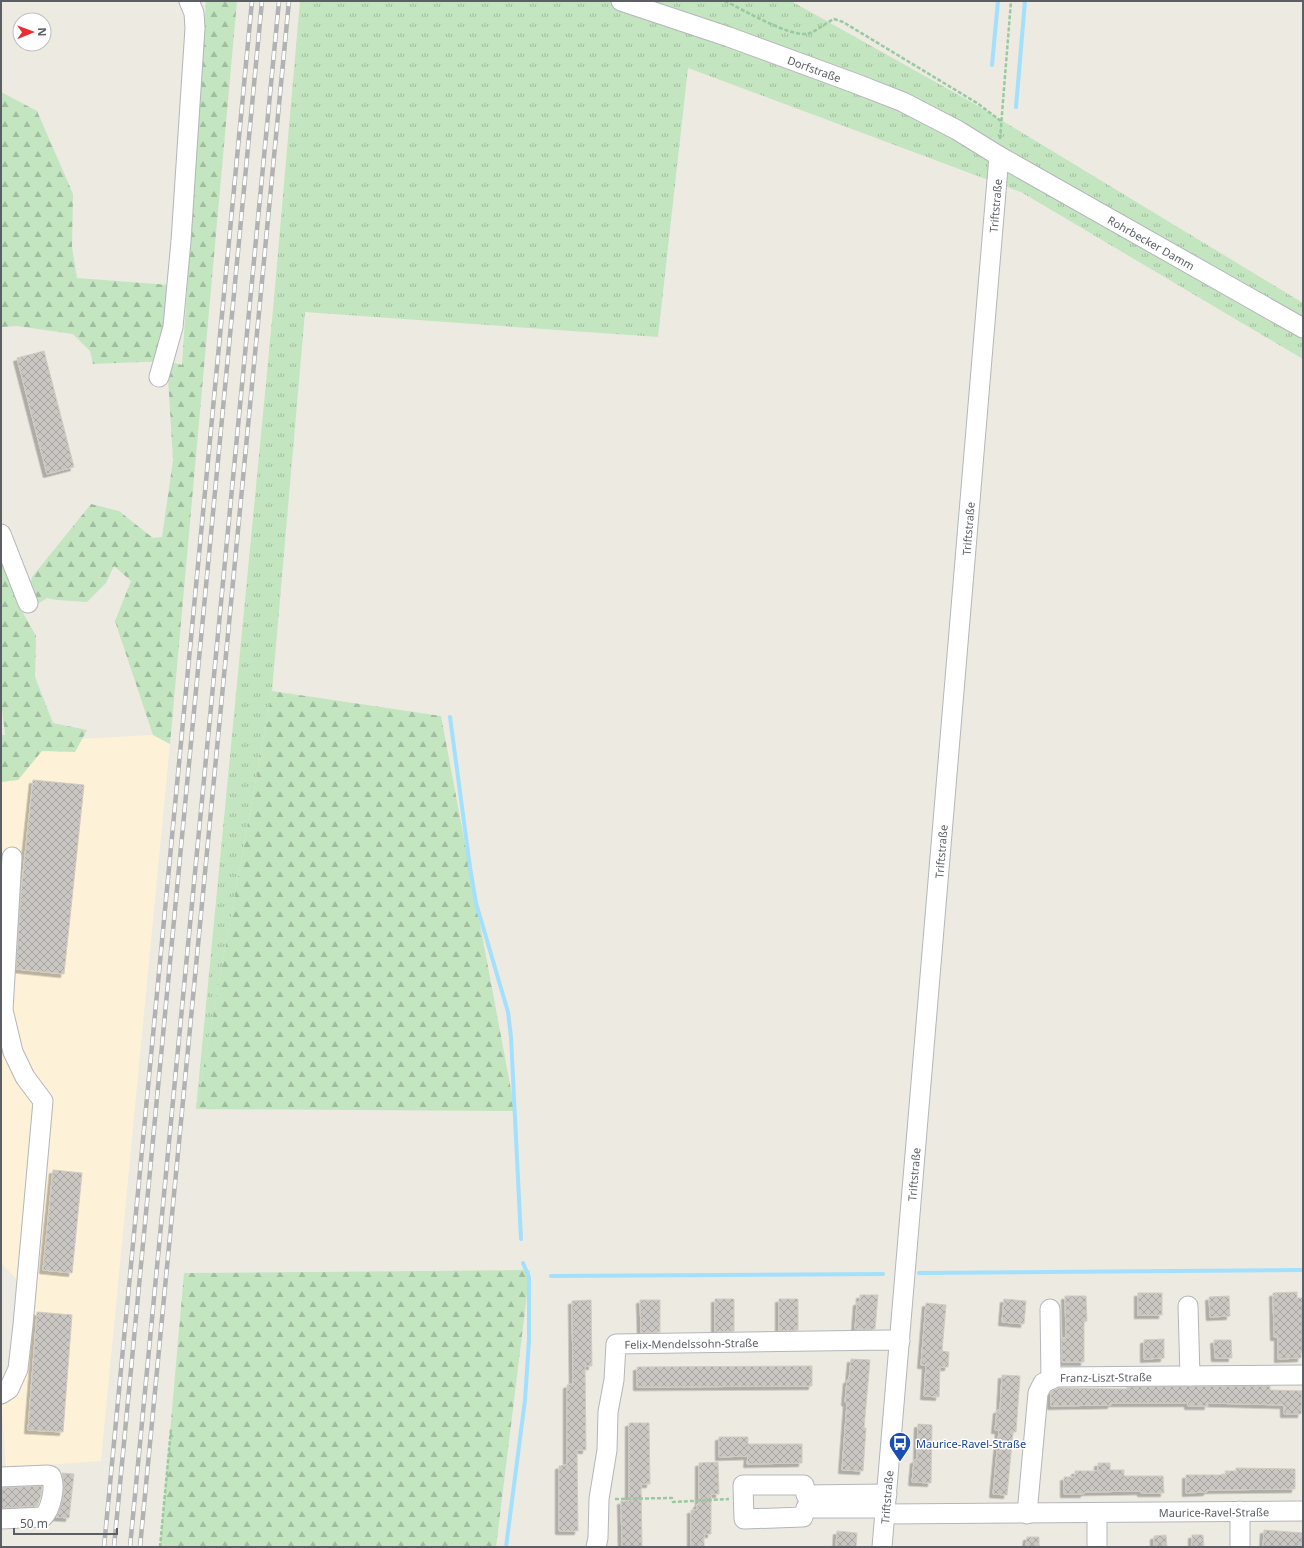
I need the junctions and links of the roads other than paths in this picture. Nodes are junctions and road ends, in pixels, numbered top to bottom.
1 (189, 1) edge
2 (621, 1) edge
3 (999, 156) junction
4 (1303, 328) edge
5 (159, 377) dead end
6 (1, 534) edge
7 (28, 603) dead end
8 (12, 856) dead end
9 (1188, 1306) dead end
10 (1050, 1308) dead end
11 (900, 1341) junction
12 (1303, 1375) edge
13 (1190, 1376) junction
14 (1051, 1379) junction
15 (1, 1394) edge
16 (1, 1477) edge
17 (806, 1501) junction
18 (886, 1505) junction
19 (1240, 1511) junction
20 (1303, 1511) edge
21 (1097, 1513) junction
22 (1027, 1514) junction
23 (1, 1519) edge
24 (596, 1547) edge
25 (882, 1547) edge
26 (1097, 1547) edge
27 (1240, 1547) edge

1 - 5 street
2 - 3 street, Dorfstraße
3 - 4 street, Rohrbecker Damm
3 - 11 street, Triftstraße
6 - 7 street
8 - 15 street
9 - 13 street
10 - 14 street
11 - 18 street, Triftstraße
11 - 24 street, Felix-Mendelssohn-Straße
12 - 13 street, Franz-Liszt-Straße
13 - 14 street, Franz-Liszt-Straße
14 - 22 street, Franz-Liszt-Straße
16 - 23 street
17 - 17 street
17 - 18 street, Maurice-Ravel-Straße
18 - 22 street, Maurice-Ravel-Straße
18 - 25 street, Triftstraße
19 - 20 street, Maurice-Ravel-Straße
19 - 21 street, Maurice-Ravel-Straße
19 - 27 street
21 - 22 street, Maurice-Ravel-Straße
21 - 26 street

